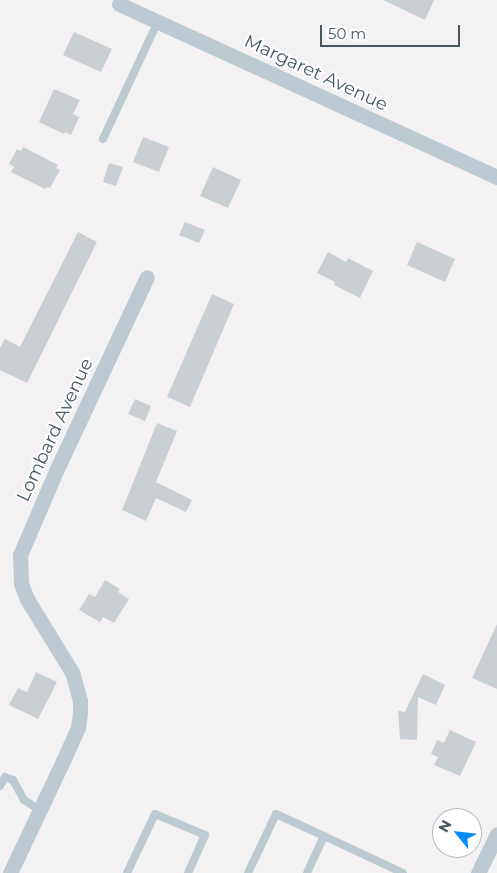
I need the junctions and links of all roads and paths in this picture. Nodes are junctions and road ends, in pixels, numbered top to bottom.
1 (119, 4) dead end
2 (158, 21) junction
3 (104, 139) dead end
4 (497, 177) edge
5 (147, 277) dead end
6 (0, 786) edge
7 (40, 810) junction
8 (497, 834) edge
9 (324, 836) junction
10 (10, 873) edge
11 (127, 873) edge
12 (188, 873) edge
13 (248, 873) edge
14 (307, 873) edge
15 (403, 873) edge
16 (478, 873) edge

1 - 2 street, Margaret Avenue
2 - 3 lane
2 - 4 street, Margaret Avenue
5 - 7 street, Lombard Avenue
6 - 7 lane
7 - 10 street, Lombard Avenue
8 - 16 street
9 - 13 lane
9 - 14 lane
9 - 15 lane
11 - 12 lane

